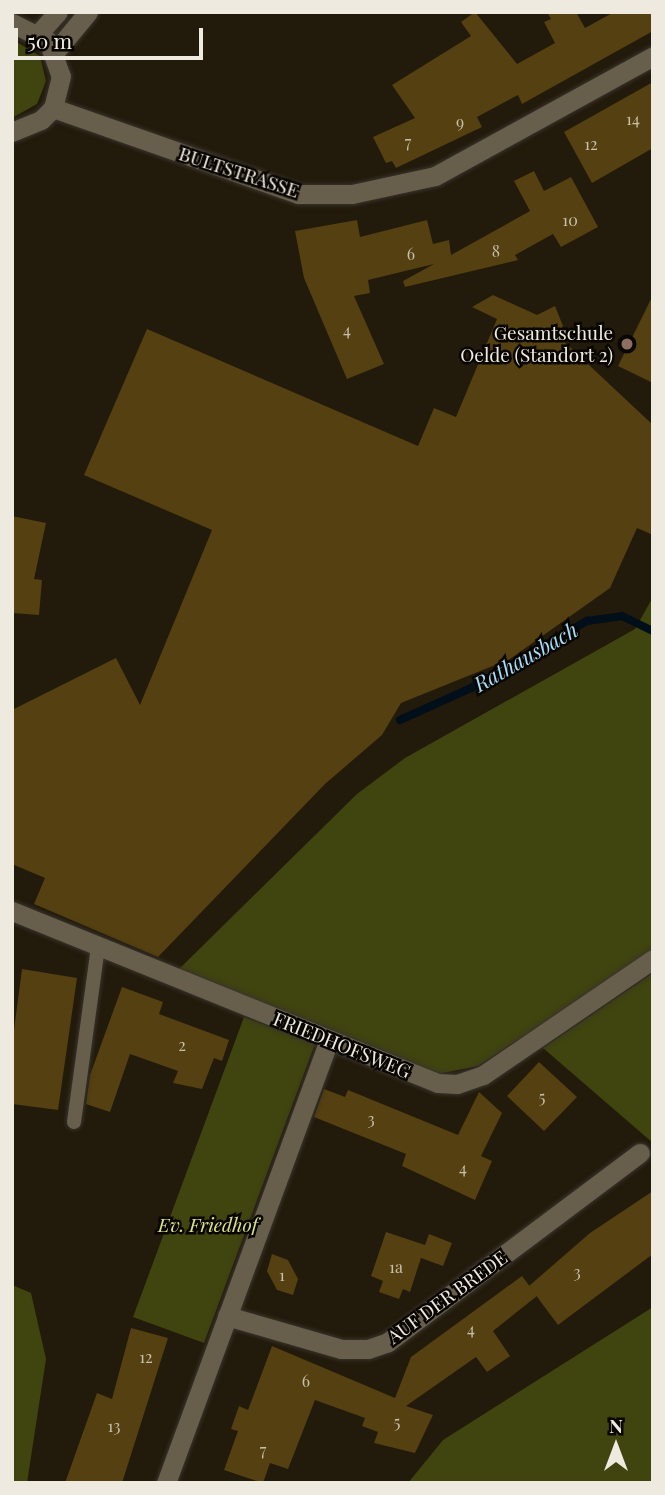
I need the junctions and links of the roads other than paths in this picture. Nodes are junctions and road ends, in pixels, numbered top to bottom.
1 (58, 12) edge
2 (88, 12) edge
3 (12, 23) edge
4 (39, 33) junction
5 (55, 52) junction
6 (653, 57) edge
7 (53, 108) junction
8 (12, 132) edge
9 (12, 911) edge
10 (98, 946) junction
11 (653, 959) edge
12 (329, 1040) junction
13 (74, 1122) dead end
14 (640, 1153) dead end
15 (227, 1316) junction
16 (166, 1483) edge

1 - 4 street
2 - 5 street
3 - 4 street
4 - 5 street
5 - 7 street
6 - 7 street, BULTSTRASSE
7 - 8 street
9 - 10 street, FRIEDHOFSWEG
10 - 12 street, FRIEDHOFSWEG
10 - 13 lane
11 - 12 street, FRIEDHOFSWEG
12 - 15 street
14 - 15 street, AUF DER BREDE
15 - 16 street

